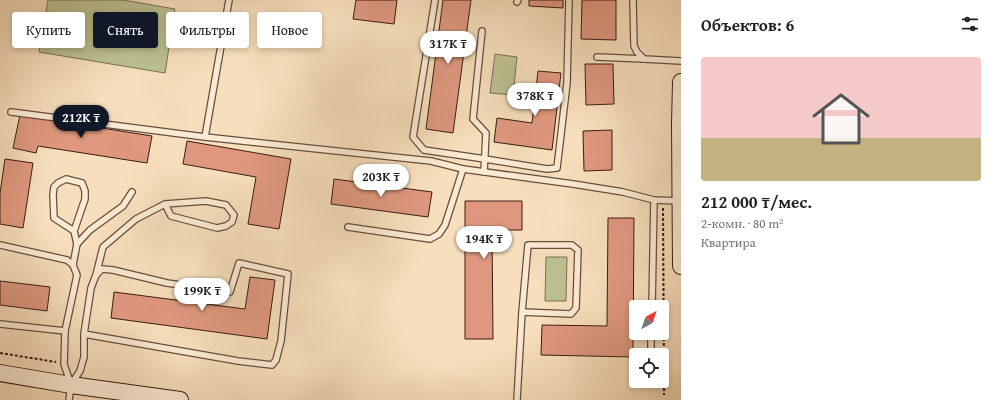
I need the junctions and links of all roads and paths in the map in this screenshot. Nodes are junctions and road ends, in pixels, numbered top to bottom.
1 (229, 0) edge
2 (435, 0) edge
3 (569, 0) edge
4 (633, 0) edge
5 (482, 31) dead end
6 (597, 57) dead end
7 (644, 59) junction
8 (681, 62) edge
9 (681, 82) edge
10 (11, 112) dead end
11 (680, 124) edge
12 (205, 137) junction
13 (485, 159) junction
14 (463, 169) junction
15 (484, 172) junction
16 (132, 192) dead end
17 (654, 200) junction
18 (663, 200) junction
19 (680, 201) edge
20 (165, 204) junction
21 (348, 227) dead end
22 (74, 231) junction
23 (77, 244) junction
24 (0, 245) edge
25 (73, 265) junction
26 (681, 266) edge
27 (96, 275) junction
28 (652, 300) edge
29 (522, 312) junction
30 (0, 324) edge
31 (65, 331) junction
32 (84, 334) junction
33 (663, 348) edge
34 (0, 353) edge
35 (64, 364) junction
36 (0, 373) edge
37 (664, 388) edge
38 (70, 392) edge
39 (664, 395) dead end
40 (180, 400) edge
41 (517, 400) edge

1 - 12 lane
2 - 13 lane
3 - 13 lane
4 - 7 lane
5 - 13 lane
6 - 7 lane
7 - 8 lane
9 - 11 street
10 - 12 lane
11 - 19 street
12 - 14 lane
13 - 15 lane
14 - 15 lane
14 - 21 lane
15 - 17 lane
16 - 23 lane
17 - 18 lane
17 - 28 lane
18 - 19 lane
18 - 33 path
19 - 26 street
20 - 20 lane
20 - 27 lane
22 - 22 lane
22 - 23 lane
23 - 25 lane
24 - 25 lane
25 - 31 lane
27 - 32 lane
27 - 32 lane
29 - 29 lane
29 - 41 lane
30 - 31 lane
31 - 35 lane
32 - 38 lane
34 - 35 path
35 - 38 lane
36 - 38 street
37 - 39 path
38 - 40 street

